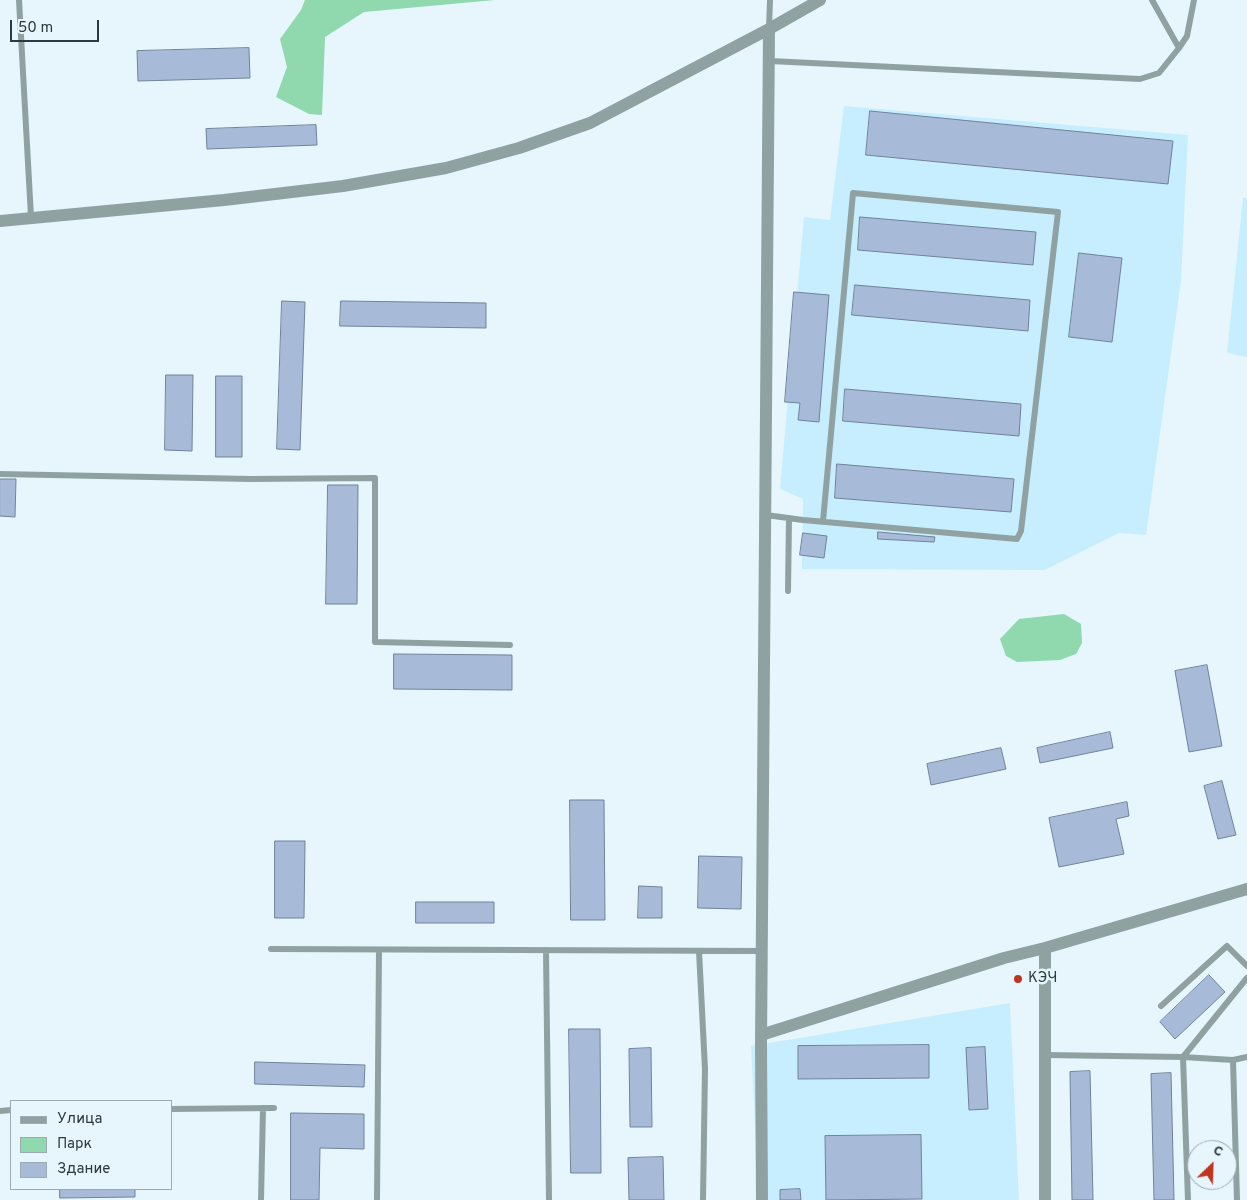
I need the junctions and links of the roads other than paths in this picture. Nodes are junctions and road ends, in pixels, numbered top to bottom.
1 (19, 0) edge
2 (770, 0) edge
3 (820, 0) edge
4 (1152, 0) edge
5 (1194, 0) edge
6 (769, 29) junction
7 (1179, 48) junction
8 (770, 61) junction
9 (31, 218) junction
10 (0, 221) edge
11 (0, 474) edge
12 (766, 514) junction
13 (789, 518) junction
14 (823, 521) junction
15 (788, 591) dead end
16 (510, 645) dead end
17 (1247, 889) edge
18 (1045, 948) junction
19 (271, 949) dead end
20 (379, 950) junction
21 (546, 950) junction
22 (699, 951) junction
23 (762, 951) junction
24 (1247, 966) edge
25 (1247, 978) edge
26 (1161, 1006) dead end
27 (761, 1035) junction
28 (1046, 1055) junction
29 (1183, 1057) junction
30 (1247, 1057) edge
31 (1233, 1060) junction
32 (263, 1108) junction
33 (274, 1108) dead end
34 (172, 1109) edge
35 (261, 1200) edge
36 (377, 1200) edge
37 (549, 1200) edge
38 (703, 1200) edge
39 (762, 1200) edge
40 (1046, 1200) edge
41 (1188, 1200) edge
42 (1237, 1200) edge

1 - 9 lane
2 - 6 lane
3 - 6 street
4 - 7 lane
5 - 7 lane
6 - 8 street
6 - 9 street
7 - 8 lane
8 - 12 street
9 - 10 street
11 - 16 lane
12 - 13 lane
12 - 23 street
13 - 14 lane
13 - 15 lane
14 - 14 lane
17 - 18 street
18 - 27 street
18 - 28 street
19 - 20 lane
20 - 21 lane
20 - 36 lane
21 - 22 lane
21 - 37 lane
22 - 23 lane
22 - 38 lane
23 - 27 street
24 - 26 lane
25 - 29 lane
27 - 39 street
28 - 29 lane
28 - 40 street
29 - 31 lane
29 - 41 lane
30 - 31 lane
31 - 42 lane
32 - 33 lane
32 - 34 lane
32 - 35 lane

